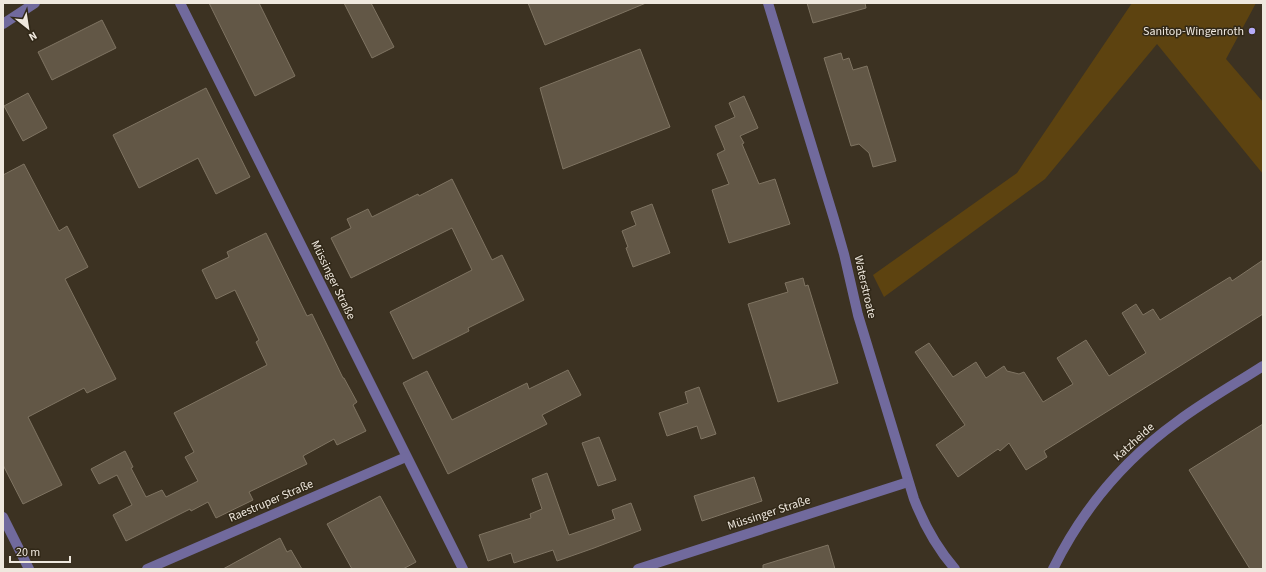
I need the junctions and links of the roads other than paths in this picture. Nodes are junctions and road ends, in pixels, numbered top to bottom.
1 (35, 3) edge
2 (180, 3) edge
3 (768, 3) edge
4 (3, 24) edge
5 (1263, 366) edge
6 (406, 457) junction
7 (908, 482) junction
8 (3, 517) edge
9 (29, 569) edge
10 (147, 569) edge
11 (463, 569) edge
12 (638, 569) edge
13 (955, 569) edge
14 (1053, 569) edge

1 - 4 street
2 - 6 street, Müssinger Straße
3 - 7 street, Waterstroate
5 - 14 street, Katzheide
6 - 10 street, Raestruper Straße
6 - 11 street, Müssinger Straße
7 - 12 street, Müssinger Straße
7 - 13 street, Waterstroate
8 - 9 street

